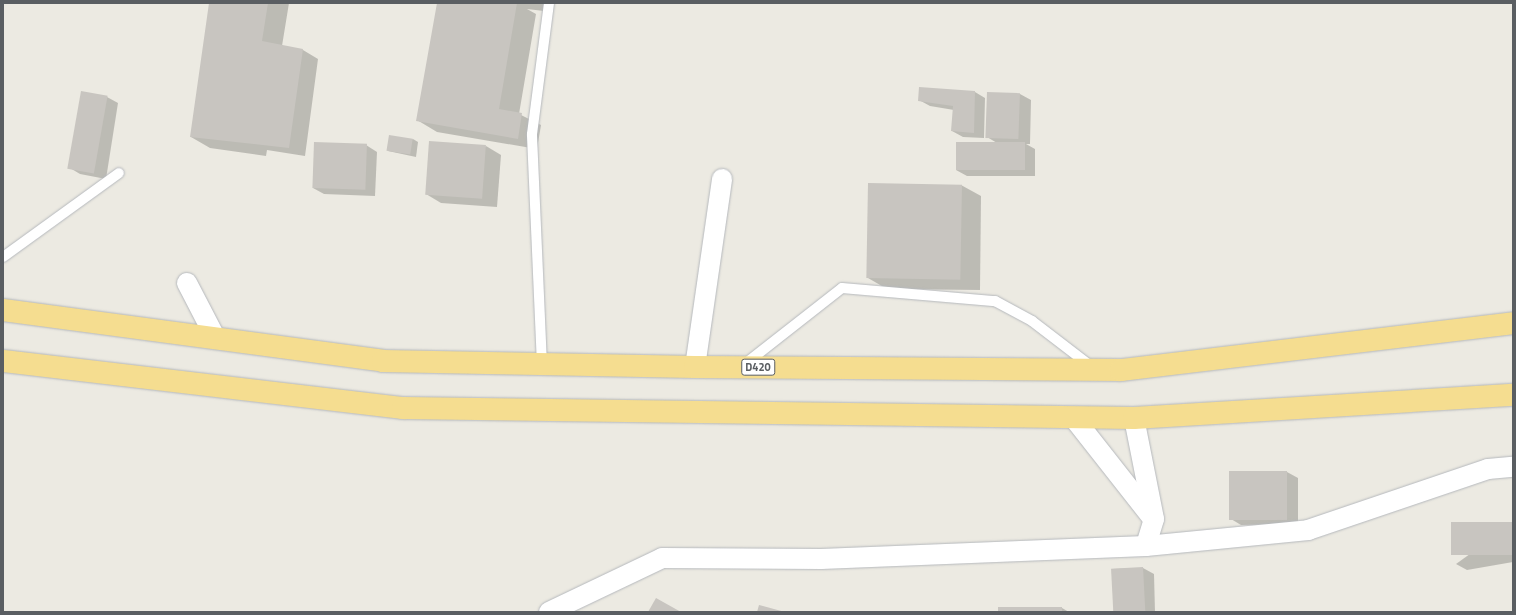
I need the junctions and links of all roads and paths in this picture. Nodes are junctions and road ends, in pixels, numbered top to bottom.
1 (549, 3) edge
2 (119, 173) dead end
3 (722, 179) dead end
4 (3, 257) edge
5 (187, 283) dead end
6 (3, 310) edge
7 (1513, 323) edge
8 (216, 339) junction
9 (3, 361) edge
10 (542, 365) junction
11 (695, 367) junction
12 (742, 367) junction
13 (1095, 370) junction
14 (1513, 396) edge
15 (1074, 417) junction
16 (1134, 418) junction
17 (1513, 467) edge
18 (1154, 519) junction
19 (1146, 546) junction
20 (549, 612) edge

1 - 10 lane
2 - 4 lane
3 - 11 street
5 - 8 street
6 - 8 highway, D420
7 - 13 highway, D420
8 - 10 highway, D420
9 - 15 highway
10 - 11 highway, D420
11 - 12 highway, D420
12 - 13 highway, D420
12 - 13 lane
14 - 16 highway
15 - 16 highway
15 - 18 street
16 - 18 street
17 - 19 street
18 - 19 street
19 - 20 street

